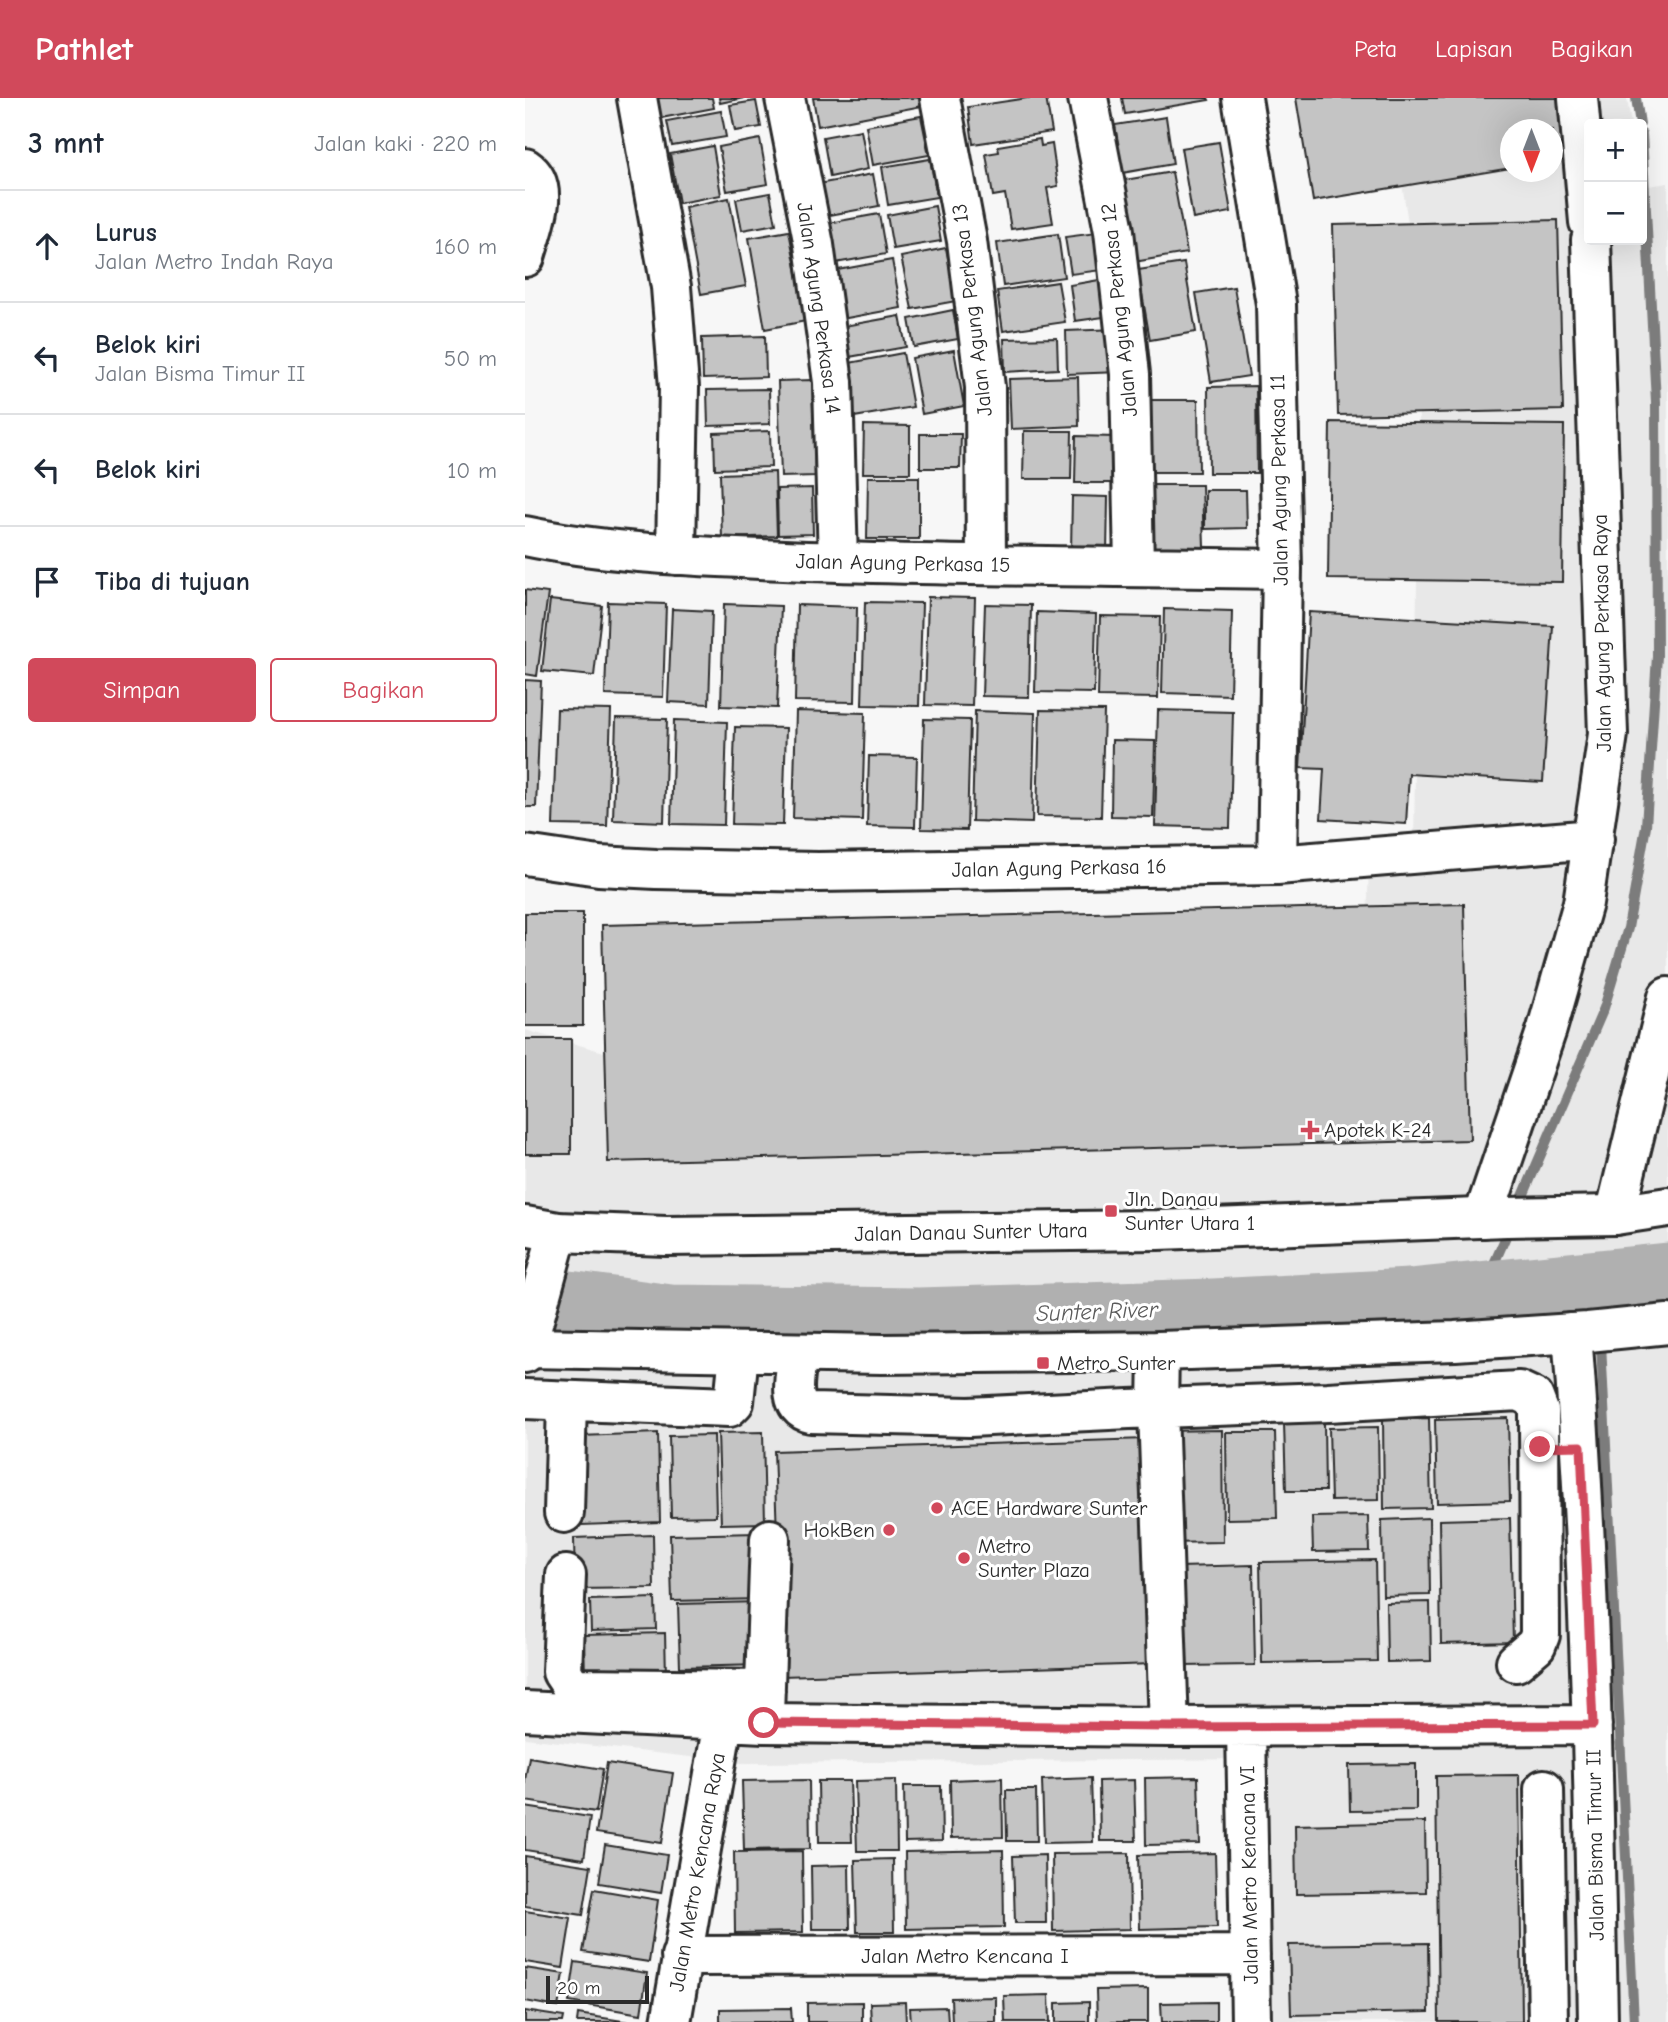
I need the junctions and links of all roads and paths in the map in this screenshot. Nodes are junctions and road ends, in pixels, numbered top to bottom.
1 (637, 98) edge
2 (785, 98) edge
3 (940, 98) edge
4 (1088, 98) edge
5 (1242, 98) edge
6 (1578, 98) edge
7 (525, 167) edge
8 (1585, 182) edge
9 (1591, 245) edge
10 (525, 257) edge
11 (525, 536) edge
12 (676, 555) junction
13 (838, 562) junction
14 (986, 565) junction
15 (1134, 566) junction
16 (1282, 569) junction
17 (1594, 839) junction
18 (525, 855) edge
19 (1277, 865) junction
20 (1668, 997) edge
21 (1668, 1207) edge
22 (1607, 1216) junction
23 (1495, 1217) junction
24 (545, 1239) edge
25 (1660, 1325) edge
26 (1580, 1333) junction
27 (527, 1343) edge
28 (1159, 1351) junction
29 (739, 1353) junction
30 (798, 1353) junction
31 (525, 1399) edge
32 (567, 1401) junction
33 (1158, 1409) junction
34 (1581, 1446) junction
35 (1540, 1447) junction
36 (564, 1513) dead end
37 (770, 1539) dead end
38 (566, 1575) dead end
39 (1516, 1662) dead end
40 (764, 1706) junction
41 (525, 1711) edge
42 (723, 1722) junction
43 (1593, 1725) junction
44 (1169, 1727) junction
45 (1246, 1727) junction
46 (1544, 1789) dead end
47 (1250, 1955) junction
48 (681, 1956) junction
49 (1548, 2020) edge
50 (1598, 2021) edge
51 (671, 2022) edge
52 (1251, 2022) edge

1 - 12 street
2 - 13 street, Jalan Agung Perkasa 14
3 - 14 street, Jalan Agung Perkasa 13
4 - 15 street, Jalan Agung Perkasa 12
5 - 16 street, Jalan Agung Perkasa 11
6 - 8 street
7 - 10 street
9 - 17 street, Jalan Agung Perkasa Raya
11 - 12 street, Jalan Agung Perkasa 15
12 - 13 street, Jalan Agung Perkasa 15
13 - 14 street, Jalan Agung Perkasa 15
14 - 15 street, Jalan Agung Perkasa 15
15 - 16 street, Jalan Agung Perkasa 15
16 - 19 street, Jalan Agung Perkasa 11
17 - 19 street, Jalan Agung Perkasa 16
17 - 23 street, Jalan Agung Perkasa Raya
18 - 19 street, Jalan Agung Perkasa 16
20 - 22 street
21 - 22 street, Jalan Danau Sunter Utara
22 - 23 street, Jalan Danau Sunter Utara
23 - 24 street, Jalan Danau Sunter Utara
24 - 27 street
25 - 26 street
26 - 28 street
26 - 34 street, Jalan Bisma Timur II
27 - 29 street
28 - 30 street
28 - 33 street
29 - 30 street
29 - 32 street
30 - 33 street
31 - 32 street
32 - 36 street
33 - 35 street
33 - 44 street
34 - 35 street
34 - 43 street, Jalan Bisma Timur II
35 - 39 street
37 - 40 street
38 - 40 street
40 - 42 street
40 - 44 street
41 - 42 street
42 - 48 street, Jalan Metro Kencana Raya
43 - 45 street
43 - 50 street, Jalan Bisma Timur II
44 - 45 street
45 - 47 street, Jalan Metro Kencana VI
46 - 49 street
47 - 48 street, Jalan Metro Kencana I
47 - 52 street, Jalan Metro Kencana VI
48 - 51 street, Jalan Metro Kencana Raya
49 - 50 street

